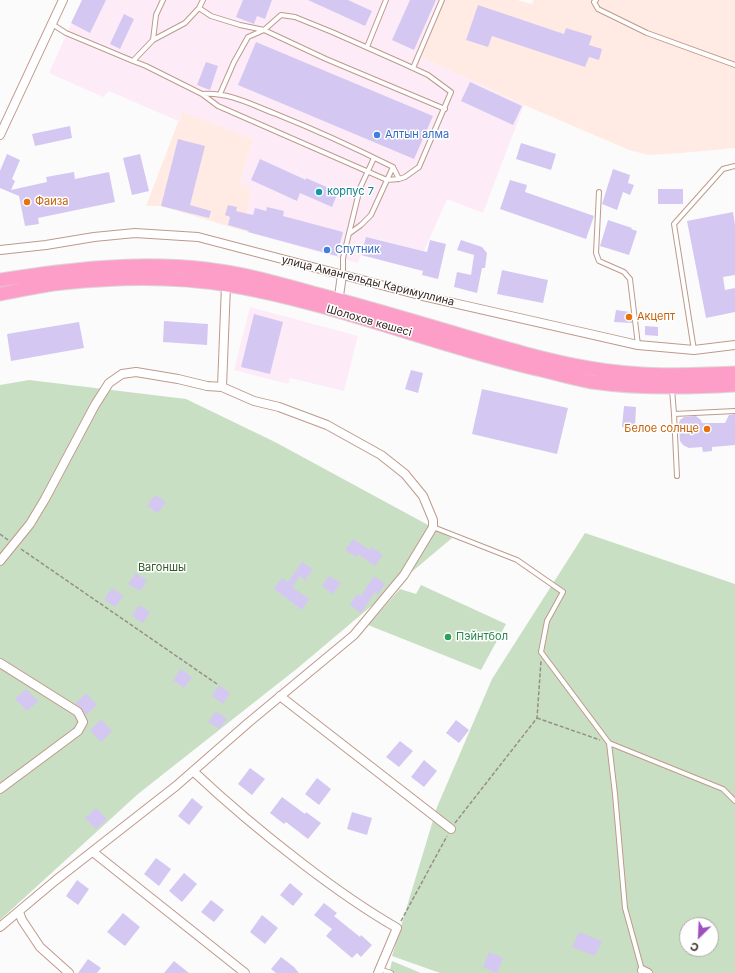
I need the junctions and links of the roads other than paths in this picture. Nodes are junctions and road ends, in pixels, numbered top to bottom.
1 (63, 0) edge
2 (163, 0) edge
3 (203, 0) edge
4 (386, 0) edge
5 (442, 0) edge
6 (596, 0) edge
7 (199, 8) junction
8 (52, 24) junction
9 (264, 30) junction
10 (153, 40) junction
11 (367, 47) junction
12 (133, 61) junction
13 (735, 65) edge
14 (413, 68) junction
15 (202, 94) junction
16 (220, 94) junction
17 (445, 109) junction
18 (0, 135) edge
19 (374, 158) junction
20 (735, 166) edge
21 (393, 167) junction
22 (367, 171) junction
23 (399, 179) junction
24 (387, 180) junction
25 (599, 192) dead end
26 (349, 233) junction
27 (0, 250) edge
28 (342, 275) junction
29 (0, 280) edge
30 (226, 285) junction
31 (0, 294) edge
32 (338, 306) junction
33 (638, 345) junction
34 (735, 345) edge
35 (694, 350) junction
36 (735, 373) edge
37 (735, 385) edge
38 (222, 387) junction
39 (672, 388) junction
40 (735, 411) edge
41 (674, 414) junction
42 (677, 476) dead end
43 (434, 527) junction
44 (0, 561) edge
45 (0, 663) edge
46 (280, 696) junction
47 (609, 743) junction
48 (193, 771) junction
49 (0, 789) edge
50 (735, 800) edge
51 (451, 829) road end
52 (93, 852) junction
53 (18, 912) junction
54 (0, 927) edge
55 (378, 971) edge
56 (644, 972) edge
57 (68, 973) edge
58 (245, 973) edge
59 (391, 973) edge

1 - 8 street
2 - 10 lane
3 - 7 lane
4 - 11 lane
5 - 14 lane
6 - 13 lane
7 - 9 lane
7 - 10 lane
8 - 12 lane
8 - 18 street
9 - 11 lane
9 - 16 lane
9 - 17 lane
10 - 12 lane
11 - 14 lane
12 - 15 lane
14 - 17 lane
15 - 16 lane
15 - 22 lane
16 - 19 lane
17 - 23 lane
19 - 21 lane
19 - 22 lane
20 - 35 lane
21 - 23 lane
21 - 24 lane
22 - 24 lane
22 - 26 lane
23 - 24 lane
24 - 26 lane
25 - 33 lane
26 - 28 lane
27 - 28 street, улица Амангельды Каримуллина
28 - 32 street
28 - 33 street, улица Амангельды Каримуллина
29 - 32 highway, Шолохов көшесі
30 - 31 highway, Шолохов көшесі
30 - 32 highway, Шолохов көшесі
30 - 38 street
32 - 36 highway, Шолохов көшесі
32 - 39 highway, Шолохов көшесі
33 - 35 street, улица Амангельды Каримуллина
34 - 35 street, улица Амангельды Каримуллина
37 - 39 highway, Шолохов көшесі
38 - 43 street
38 - 44 street
39 - 41 lane
40 - 41 lane
41 - 42 lane
43 - 46 street
43 - 47 lane
45 - 49 street
46 - 48 street
46 - 51 street
47 - 50 lane
47 - 56 lane
48 - 52 street
48 - 55 street
52 - 53 street
52 - 58 street
53 - 54 street
53 - 57 street
55 - 59 lane

